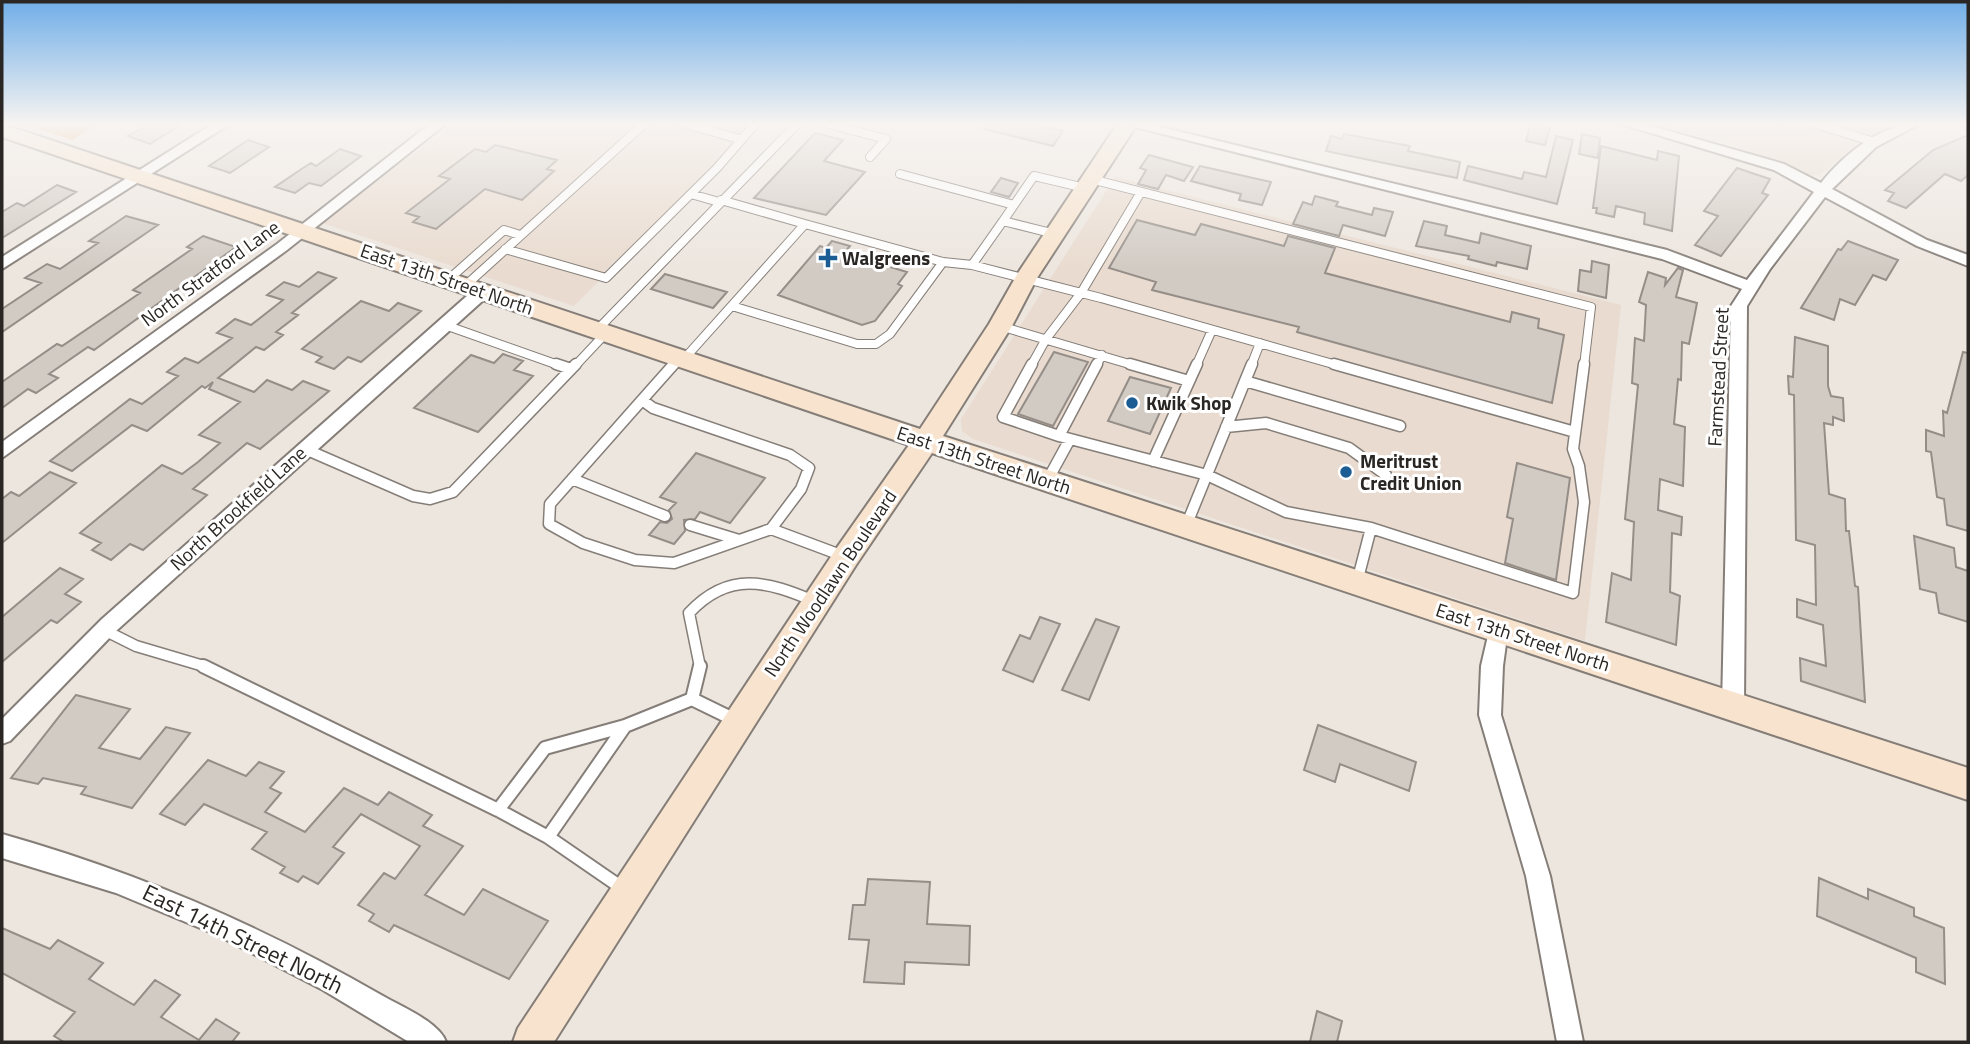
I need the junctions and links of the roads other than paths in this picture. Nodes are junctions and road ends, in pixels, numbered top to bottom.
1 (127, 172) edge
2 (147, 172) edge
3 (378, 172) edge
4 (591, 172) edge
5 (710, 172) edge
6 (749, 172) edge
7 (1096, 172) edge
8 (1325, 172) edge
9 (1789, 172) edge
10 (1843, 172) edge
11 (900, 174) dead end
12 (140, 176) junction
13 (1088, 184) junction
14 (1825, 189) junction
15 (1140, 192) junction
16 (691, 194) junction
17 (720, 201) junction
18 (1014, 205) junction
19 (1003, 221) junction
20 (805, 224) junction
21 (303, 230) junction
22 (1055, 234) junction
23 (520, 235) junction
24 (505, 249) junction
25 (1968, 261) edge
26 (943, 262) junction
27 (2, 264) edge
28 (972, 265) junction
29 (1026, 278) junction
30 (465, 285) junction
31 (1751, 287) junction
32 (1081, 293) junction
33 (732, 306) junction
34 (445, 325) junction
35 (1000, 326) junction
36 (1212, 330) junction
37 (602, 331) junction
38 (1046, 338) junction
39 (1260, 343) junction
40 (1102, 355) junction
41 (681, 358) junction
42 (1033, 362) junction
43 (1046, 366) dead end
44 (571, 369) junction
45 (1024, 380) junction
46 (1189, 381) junction
47 (1245, 381) junction
48 (1036, 383) dead end
49 (1013, 399) junction
50 (642, 400) junction
51 (1025, 402) dead end
52 (1400, 426) dead end
53 (1226, 427) junction
54 (1576, 432) junction
55 (1059, 436) junction
56 (1070, 439) junction
57 (926, 441) junction
58 (304, 448) junction
59 (2, 451) edge
60 (1153, 461) junction
61 (1207, 475) junction
62 (1386, 475) dead end
63 (572, 479) junction
64 (1047, 481) junction
65 (664, 516) dead end
66 (690, 525) dead end
67 (1185, 526) junction
68 (1371, 528) junction
69 (771, 529) junction
70 (739, 540) junction
71 (846, 556) junction
72 (1357, 583) junction
73 (816, 602) junction
74 (1498, 629) junction
75 (104, 631) junction
76 (692, 699) junction
77 (1733, 706) junction
78 (739, 722) junction
79 (625, 726) junction
80 (2, 734) edge
81 (1968, 784) edge
82 (498, 810) junction
83 (548, 837) junction
84 (2, 846) edge
85 (629, 892) junction
86 (433, 1042) edge
87 (532, 1042) edge
88 (1570, 1042) edge

1 - 12 main road, East 13th Street North
2 - 12 street
3 - 21 street, North Stratford Lane
4 - 23 lane
5 - 16 lane
6 - 17 lane
7 - 13 main road, North Woodlawn Boulevard
8 - 31 street
9 - 14 street
10 - 14 street, Farmstead Street
11 - 18 lane
12 - 21 main road, East 13th Street North
12 - 27 street
13 - 15 lane
13 - 18 lane
13 - 22 main road, North Woodlawn Boulevard
14 - 25 street
14 - 31 street, Farmstead Street
15 - 32 lane
15 - 54 lane
16 - 17 lane
16 - 24 lane
17 - 20 lane
17 - 37 lane
18 - 19 lane
19 - 22 lane
19 - 28 lane
20 - 26 lane
20 - 33 lane
21 - 30 main road, East 13th Street North
21 - 59 street, North Stratford Lane
22 - 29 main road, North Woodlawn Boulevard
23 - 24 lane
23 - 30 lane
24 - 30 lane
26 - 28 lane
26 - 33 lane
28 - 29 lane
29 - 32 lane
29 - 35 main road, North Woodlawn Boulevard
30 - 34 street, North Brookfield Lane
30 - 37 main road, East 13th Street North
31 - 77 street, Farmstead Street
32 - 36 lane
32 - 38 lane
33 - 41 lane
34 - 44 lane
34 - 58 street, North Brookfield Lane
35 - 38 lane
35 - 57 main road, North Woodlawn Boulevard
36 - 39 lane
36 - 46 lane
37 - 41 main road, East 13th Street North
37 - 44 lane
38 - 40 lane
38 - 42 lane
39 - 47 lane
39 - 54 lane
40 - 46 lane
40 - 55 lane
41 - 50 lane
41 - 57 main road, East 13th Street North
42 - 43 lane
42 - 45 lane
44 - 58 lane
45 - 48 lane
45 - 49 lane
46 - 60 lane
47 - 52 lane
47 - 53 lane
49 - 51 lane
49 - 55 lane
50 - 63 lane
50 - 69 lane
53 - 61 lane
53 - 62 lane
54 - 68 lane
55 - 56 lane
56 - 60 lane
56 - 64 lane
57 - 64 main road, East 13th Street North
57 - 71 main road, North Woodlawn Boulevard
58 - 75 street, North Brookfield Lane
60 - 61 lane
61 - 67 lane
61 - 68 lane
63 - 65 lane
63 - 70 lane
64 - 67 main road, East 13th Street North
66 - 70 lane
67 - 72 main road, East 13th Street North
68 - 72 lane
69 - 70 lane
69 - 71 lane
71 - 73 main road, North Woodlawn Boulevard
72 - 74 main road, East 13th Street North
73 - 76 lane
73 - 78 main road, North Woodlawn Boulevard
74 - 77 main road, East 13th Street North
74 - 88 street
75 - 80 street, North Brookfield Lane
75 - 82 lane
76 - 78 lane
76 - 79 lane
77 - 81 main road, East 13th Street North
78 - 85 main road, North Woodlawn Boulevard
79 - 82 lane
79 - 83 lane
82 - 83 lane
83 - 85 lane
84 - 86 street, East 14th Street North
85 - 87 main road, North Woodlawn Boulevard

